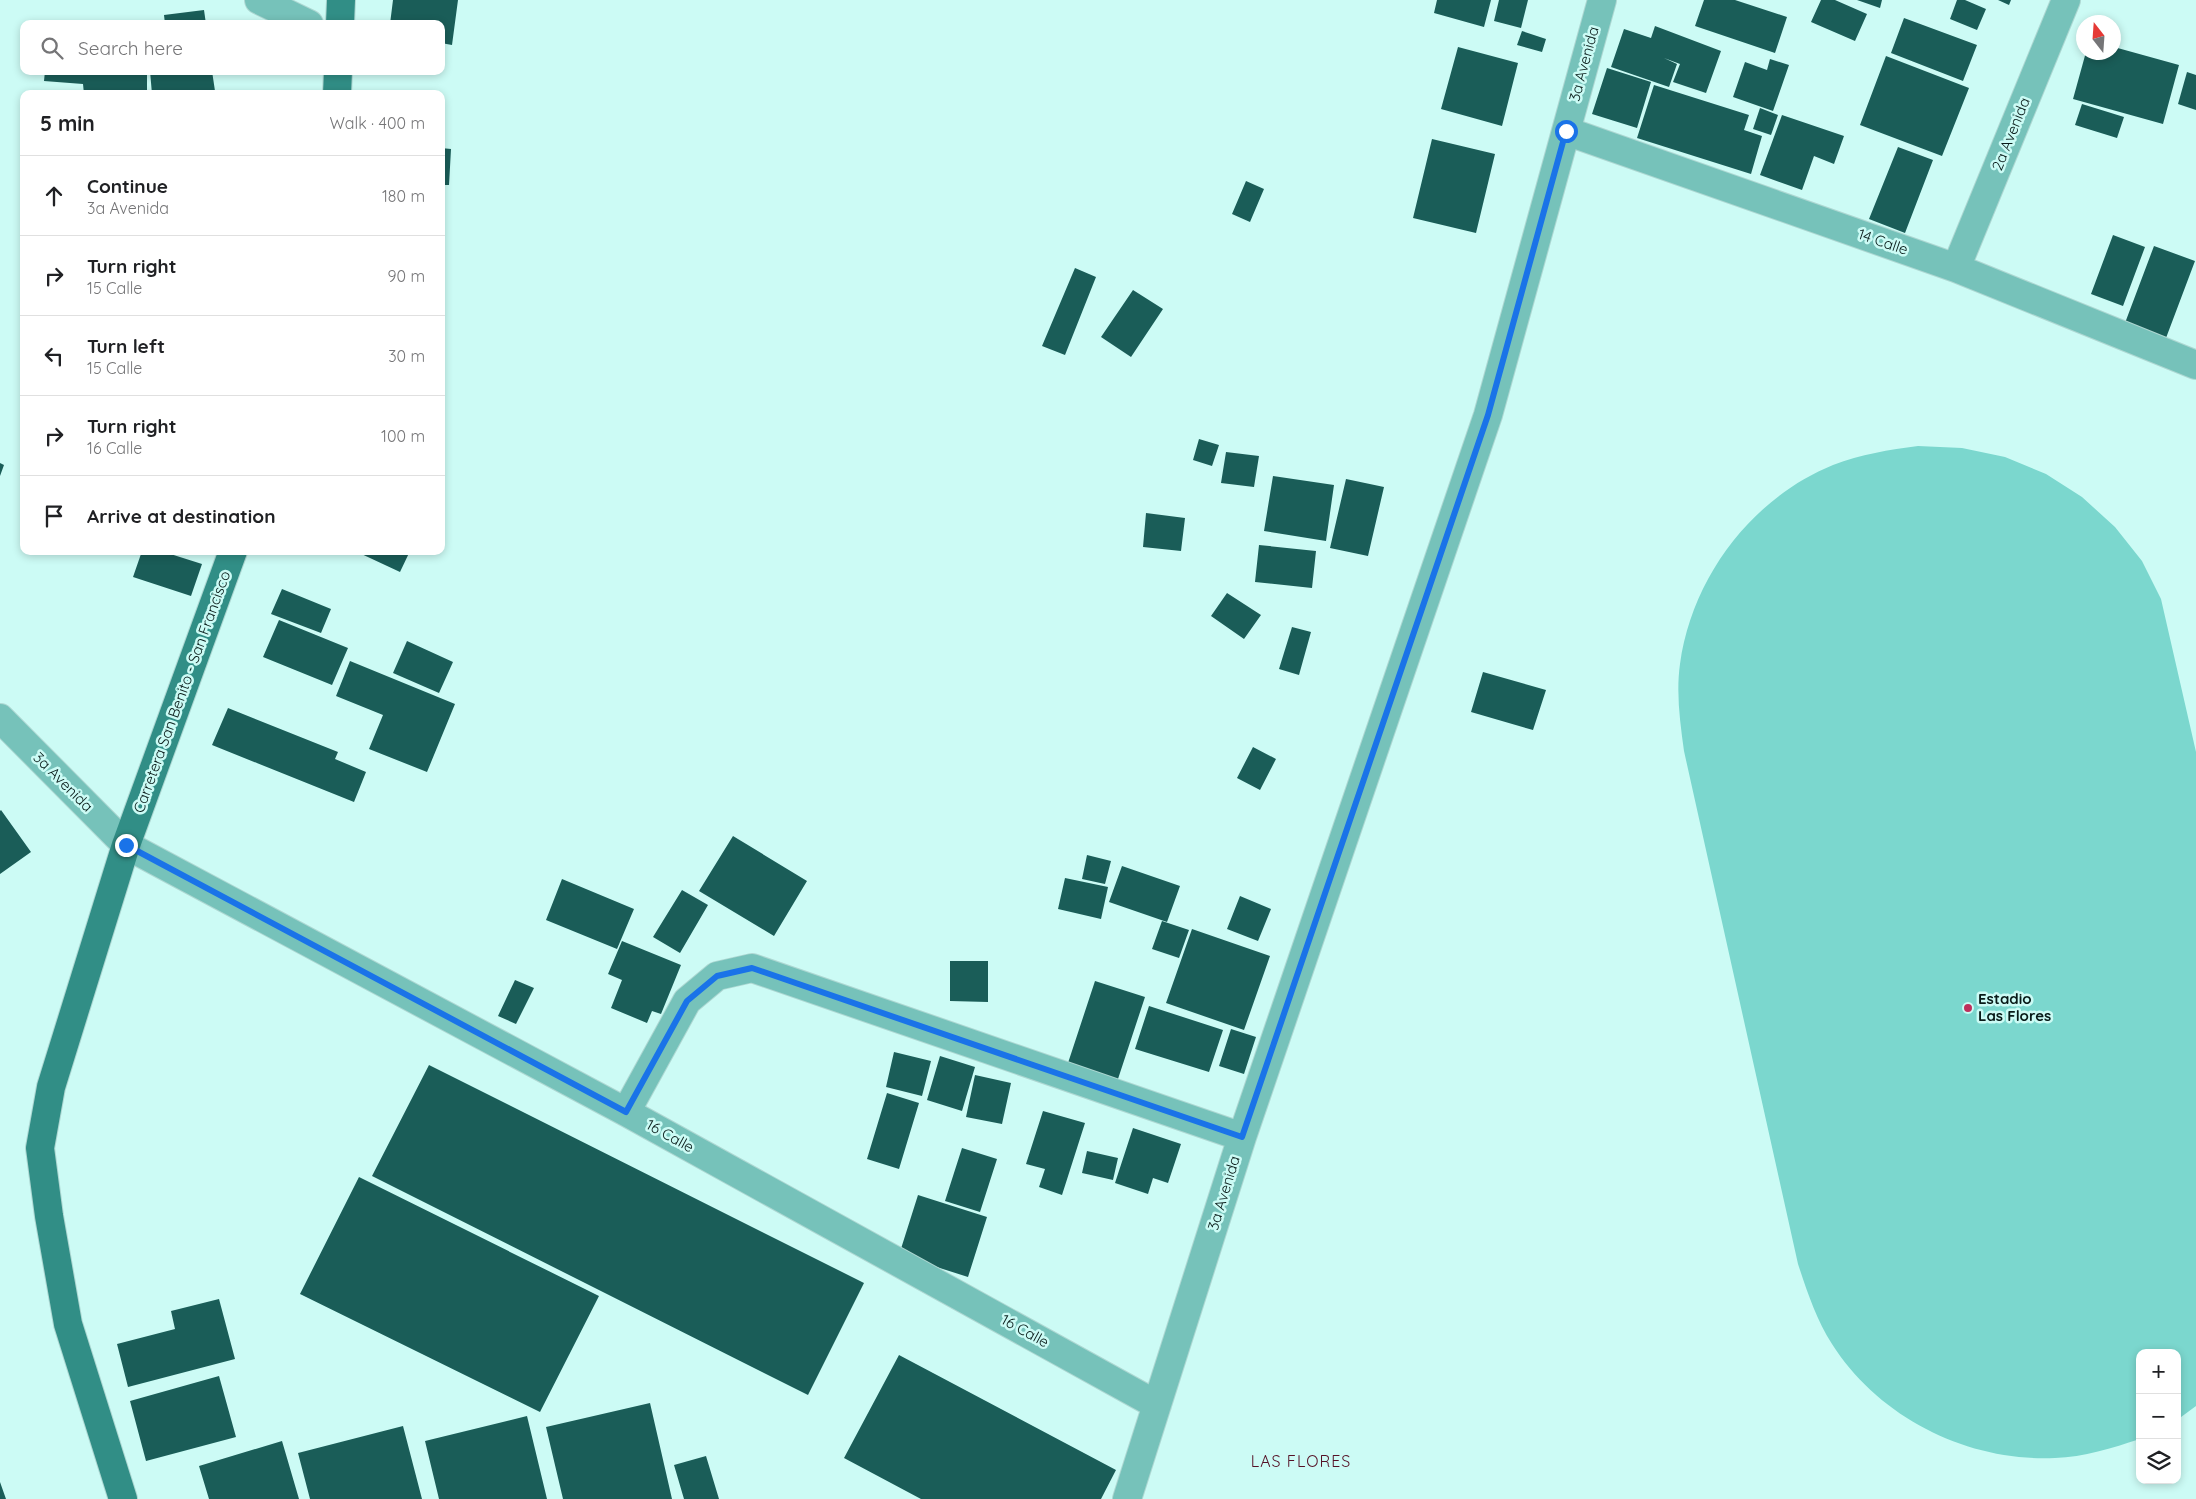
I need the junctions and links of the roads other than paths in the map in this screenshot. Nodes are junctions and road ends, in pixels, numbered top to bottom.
1 (259, 0) edge
2 (341, 0) edge
3 (1602, 0) edge
4 (2066, 0) edge
5 (301, 20) edge
6 (340, 20) edge
7 (338, 75) edge
8 (336, 90) edge
9 (1566, 131) junction
10 (1956, 268) junction
11 (2196, 365) edge
12 (233, 555) edge
13 (0, 718) edge
14 (126, 845) junction
15 (626, 1112) junction
16 (1242, 1137) junction
17 (1158, 1405) junction
18 (1136, 1472) junction
19 (123, 1499) edge
20 (1127, 1499) edge
21 (1146, 1499) edge

1 - 5 street
2 - 6 main road
3 - 9 street, 3a Avenida
4 - 10 street, 2a Avenida
7 - 8 main road
9 - 10 street, 14 Calle
9 - 16 street, 3a Avenida
10 - 11 street, 14 Calle
12 - 14 main road, Carretera San Benito - San Francisco
13 - 14 street, 3a Avenida
14 - 15 street, 16 Calle
14 - 19 main road, Carretera San Benito - San Francisco
15 - 16 street
15 - 17 street, 16 Calle
16 - 17 street, 3a Avenida
17 - 18 street, 3a Avenida
18 - 20 street, 3a Avenida
18 - 21 street

